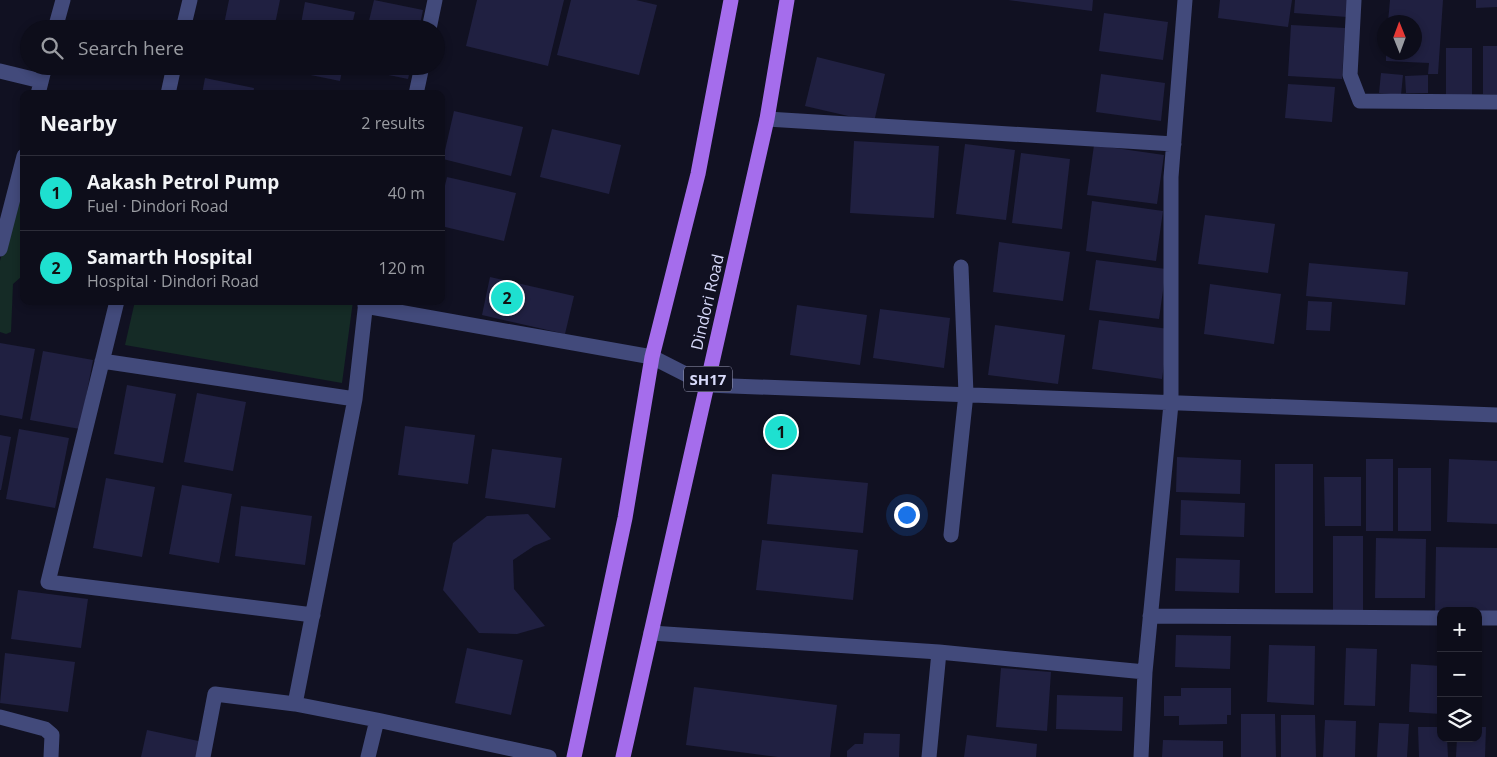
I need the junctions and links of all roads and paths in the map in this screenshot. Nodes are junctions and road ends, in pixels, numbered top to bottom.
1 (63, 0) edge
2 (190, 0) edge
3 (435, 0) edge
4 (731, 0) edge
5 (787, 0) edge
6 (1185, 0) edge
7 (1354, 0) edge
8 (57, 20) edge
9 (185, 20) edge
10 (431, 20) edge
11 (0, 71) edge
12 (172, 75) edge
13 (420, 75) edge
14 (42, 80) edge
15 (169, 90) edge
16 (417, 90) edge
17 (1497, 102) edge
18 (767, 118) junction
19 (1174, 144) junction
20 (20, 174) edge
21 (0, 247) edge
22 (961, 267) dead end
23 (116, 305) edge
24 (366, 305) edge
25 (371, 305) edge
26 (652, 357) junction
27 (102, 361) junction
28 (707, 385) junction
29 (966, 394) junction
30 (355, 399) junction
31 (1171, 404) junction
32 (1497, 415) edge
33 (952, 535) dead end
34 (312, 615) junction
35 (1150, 616) junction
36 (1437, 618) edge
37 (1482, 618) edge
38 (1497, 618) edge
39 (651, 633) junction
40 (938, 652) junction
41 (1145, 672) junction
42 (295, 704) junction
43 (0, 717) edge
44 (377, 720) junction
45 (50, 757) edge
46 (203, 757) edge
47 (368, 757) edge
48 (549, 757) edge
49 (574, 757) edge
50 (623, 757) edge
51 (928, 757) edge
52 (1141, 757) edge

1 - 8 street
2 - 9 street
3 - 10 street
4 - 26 main road
5 - 18 main road, Dindori Road / SH17
6 - 19 street
7 - 17 street
11 - 14 street
12 - 15 street
13 - 16 street
18 - 19 street
18 - 28 main road, Dindori Road / SH17
19 - 31 street
20 - 21 street
22 - 29 street
23 - 27 street
24 - 30 street
25 - 26 street
26 - 28 street
26 - 49 main road
27 - 30 street
27 - 34 street
28 - 29 street
28 - 39 main road, Dindori Road / SH17
29 - 31 street
29 - 33 street
30 - 34 street
31 - 32 street
31 - 35 street
34 - 42 street
35 - 36 street
35 - 41 street
37 - 38 street
39 - 40 street
39 - 50 main road, Dindori Road / SH17
40 - 41 street
40 - 51 street
41 - 52 street
42 - 44 street
42 - 46 street
43 - 45 street
44 - 47 street
44 - 48 street

